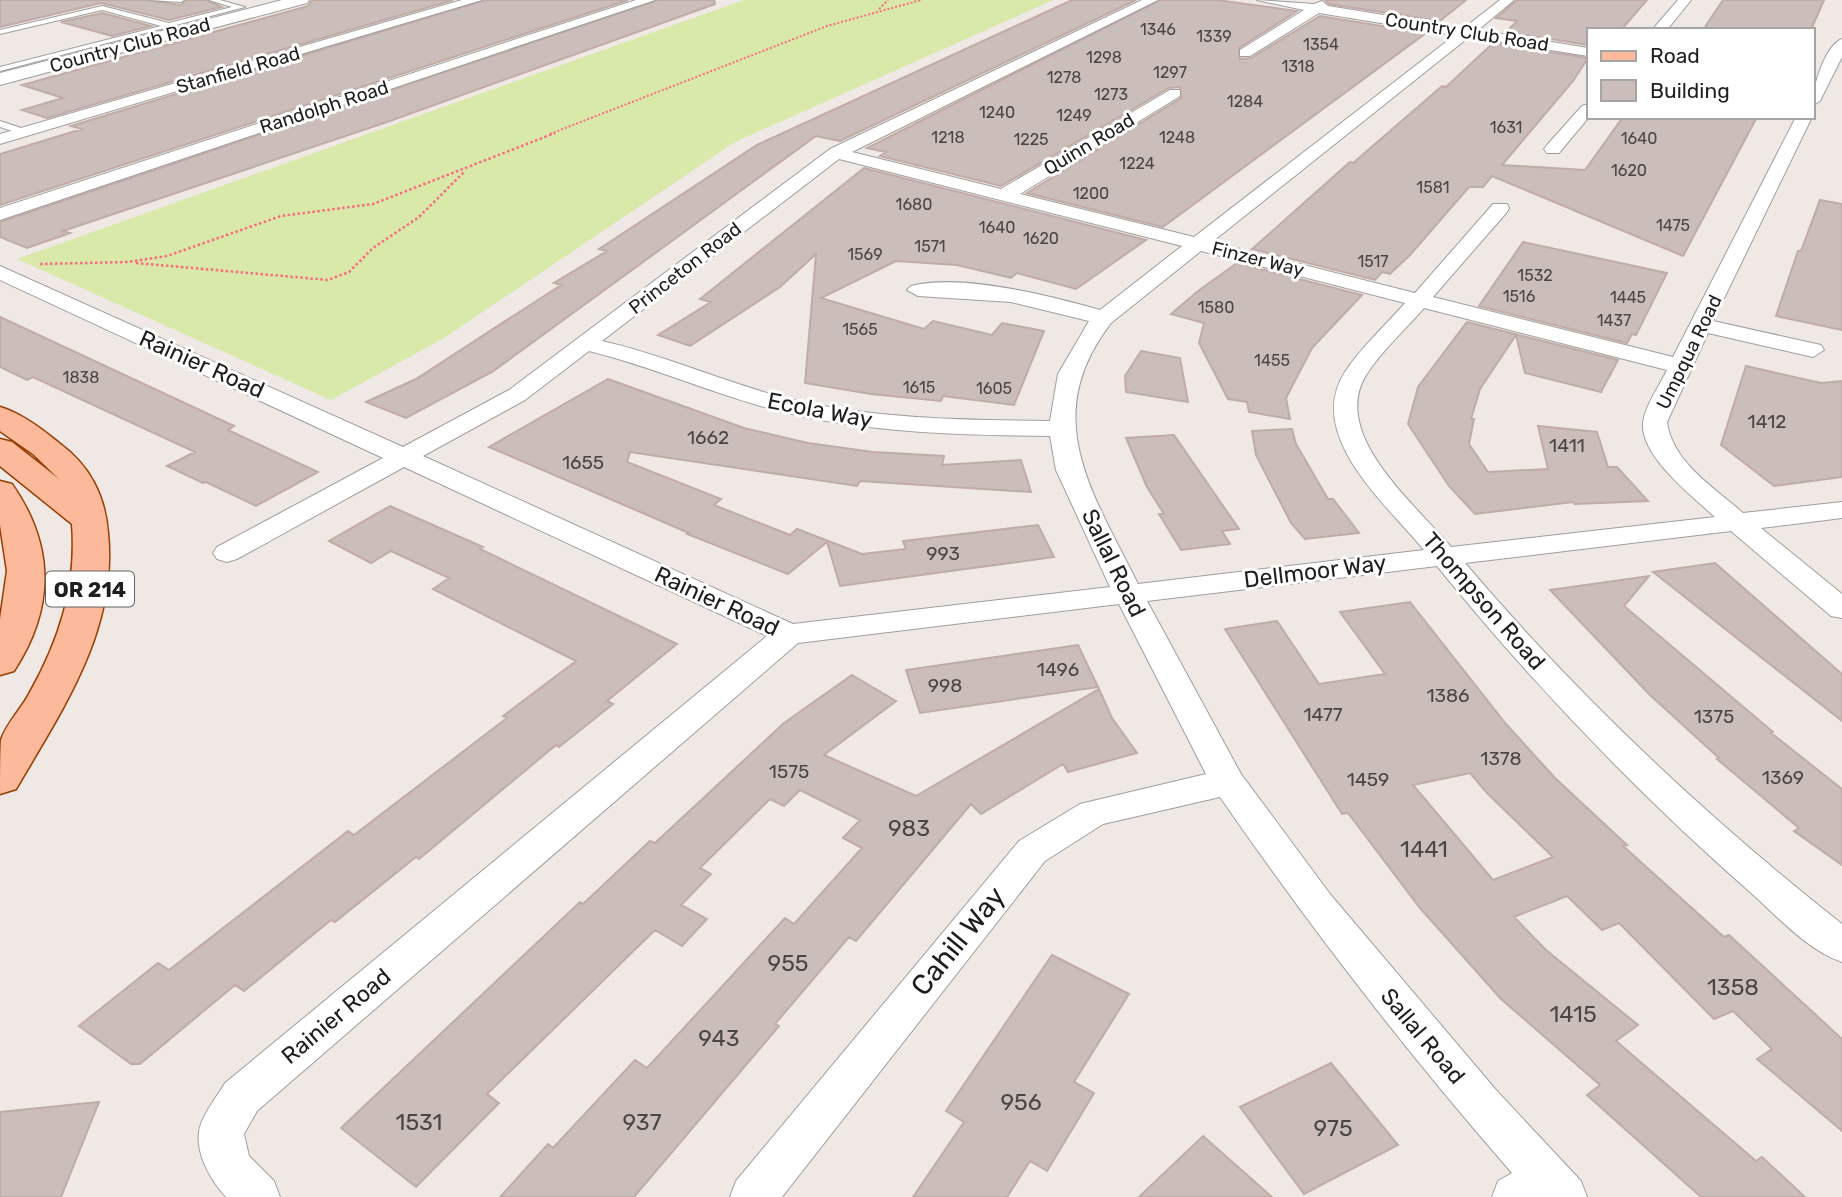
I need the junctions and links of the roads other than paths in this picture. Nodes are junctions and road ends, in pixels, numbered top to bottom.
1 (153, 0) edge
2 (181, 0) edge
3 (212, 0) edge
4 (301, 0) edge
5 (476, 0) edge
6 (649, 0) edge
7 (1152, 0) edge
8 (1263, 0) edge
9 (1330, 0) edge
10 (1508, 0) edge
11 (1685, 0) edge
12 (114, 4) dead end
13 (102, 8) junction
14 (1316, 8) junction
15 (250, 9) junction
16 (168, 26) junction
17 (1661, 28) edge
18 (186, 30) junction
19 (0, 32) edge
20 (1467, 32) junction
21 (1842, 43) edge
22 (1245, 52) dead end
23 (1587, 52) edge
24 (0, 71) edge
25 (1818, 92) edge
26 (1175, 93) dead end
27 (1587, 110) edge
28 (1803, 119) edge
29 (0, 124) edge
30 (24, 132) junction
31 (0, 139) edge
32 (1553, 149) dead end
33 (836, 153) junction
34 (1003, 195) junction
35 (1500, 208) dead end
36 (0, 214) edge
37 (1196, 244) junction
38 (0, 272) edge
39 (918, 290) dead end
40 (1418, 300) junction
41 (1103, 318) junction
42 (1702, 325) junction
43 (587, 344) junction
44 (1813, 350) dead end
45 (1680, 366) junction
46 (0, 417) edge
47 (1061, 429) junction
48 (0, 449) edge
49 (406, 456) junction
50 (0, 491) edge
51 (1842, 510) edge
52 (90, 522) junction
53 (1738, 523) junction
54 (227, 553) dead end
55 (1443, 556) junction
56 (1128, 594) junction
57 (1842, 609) edge
58 (789, 634) junction
59 (0, 662) edge
60 (0, 778) edge
61 (1228, 782) junction
62 (1842, 946) edge
63 (1542, 1191) edge
64 (257, 1197) edge
65 (753, 1197) edge

1 - 2 lane
3 - 15 lane
4 - 15 street, Country Club Road
5 - 30 street, Stanfield Road
6 - 36 street, Randolph Road
7 - 33 street, Princeton Road
8 - 14 street, Country Club Road
9 - 14 street
10 - 20 street, Sallal Road
11 - 17 street
12 - 13 lane
13 - 16 lane
13 - 19 lane
14 - 20 street, Country Club Road
14 - 22 street
15 - 16 lane
15 - 18 street, Country Club Road
16 - 18 lane
16 - 24 lane
18 - 24 street, Country Club Road
20 - 23 street, Country Club Road
20 - 37 street, Sallal Road
21 - 25 street
26 - 34 street, Quinn Road
27 - 32 street
28 - 42 street, Umpqua Road
29 - 30 lane
30 - 31 street, Stanfield Road
33 - 34 street, Finzer Way
33 - 43 street, Princeton Road
34 - 37 street, Finzer Way
35 - 40 street, Thompson Road
37 - 40 street, Finzer Way
37 - 41 street, Sallal Road
38 - 49 street, Rainier Road
39 - 41 street
40 - 45 street, Finzer Way
40 - 55 street, Thompson Road
41 - 47 street, Sallal Road
42 - 44 street
42 - 45 street, Umpqua Road
43 - 47 street, Ecola Way
43 - 49 street, Princeton Road
45 - 53 street, Umpqua Road
46 - 52 main road, OR 214
47 - 56 street, Sallal Road
48 - 52 main road
49 - 54 street, Princeton Road
49 - 58 street, Rainier Road
50 - 59 main road, OR 214
51 - 53 street, Dellmoor Way
52 - 60 main road, OR 214
53 - 55 street, Dellmoor Way
53 - 57 street, Umpqua Road
55 - 56 street, Dellmoor Way
55 - 62 street, Thompson Road
56 - 58 street, Dellmoor Way
56 - 61 street, Sallal Road
58 - 64 street, Rainier Road
61 - 63 street, Sallal Road
61 - 65 street, Cahill Way

